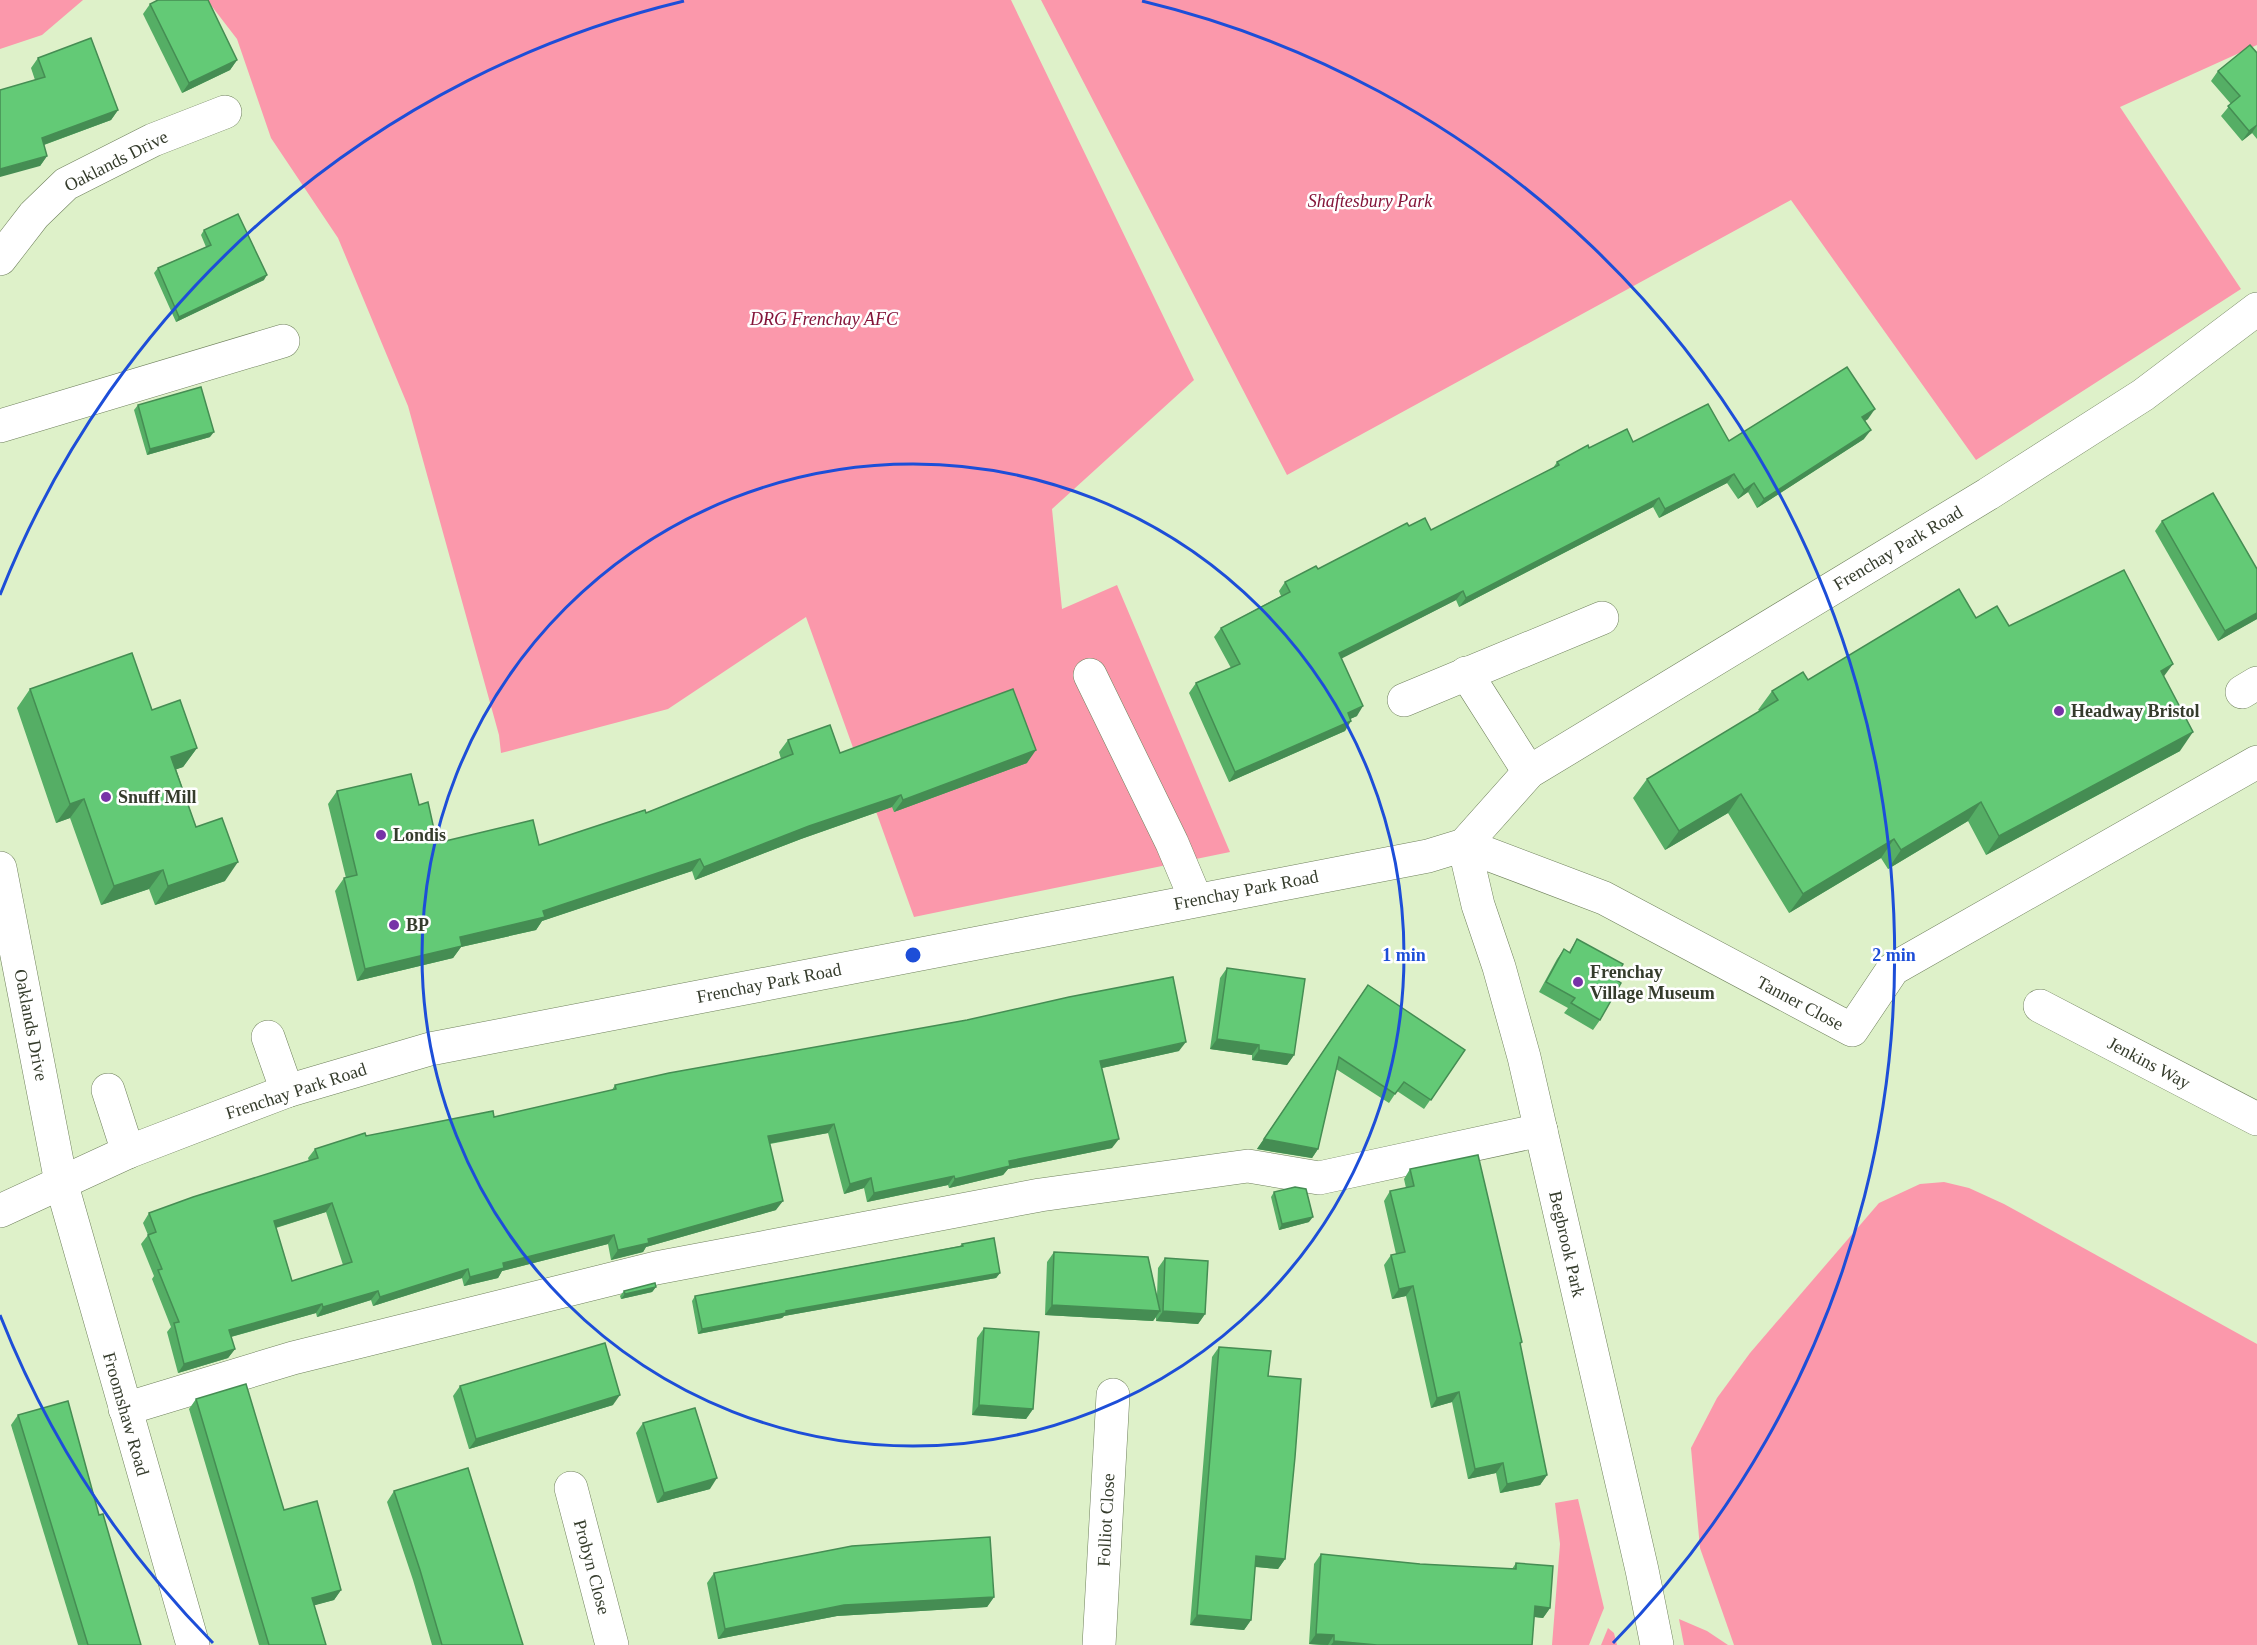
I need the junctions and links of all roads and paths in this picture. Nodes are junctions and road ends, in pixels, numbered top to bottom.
1 (225, 112) dead end
2 (0, 259) edge
3 (2257, 309) edge
4 (283, 341) dead end
5 (0, 426) edge
6 (1602, 618) dead end
7 (1467, 673) junction
8 (1090, 675) dead end
9 (1404, 700) dead end
10 (2257, 762) edge
11 (1529, 772) junction
12 (1464, 845) junction
13 (0, 868) edge
14 (1196, 900) junction
15 (2040, 1006) dead end
16 (268, 1037) dead end
17 (108, 1090) dead end
18 (287, 1091) junction
19 (2257, 1119) edge
20 (1541, 1130) junction
21 (128, 1152) junction
22 (62, 1182) junction
23 (0, 1211) edge
24 (1113, 1395) dead end
25 (125, 1408) junction
26 (571, 1488) dead end
27 (193, 1645) edge
28 (612, 1645) edge
29 (1099, 1645) edge
30 (1657, 1645) edge

1 - 2 street, Oaklands Drive
3 - 11 street, Frenchay Park Road
4 - 5 street
6 - 7 street
7 - 9 street
7 - 11 street
8 - 14 street
10 - 12 street, Tanner Close
11 - 12 street, Frenchay Park Road
12 - 14 street, Frenchay Park Road
12 - 20 street, Begbrook Park
13 - 22 street, Oaklands Drive
14 - 18 street, Frenchay Park Road
15 - 19 street, Jenkins Way
16 - 18 street
17 - 21 street
18 - 21 street, Frenchay Park Road
20 - 25 street
20 - 30 street, Begbrook Park
21 - 22 street, Frenchay Park Road
22 - 23 street, Frenchay Park Road
22 - 25 street, Froomshaw Road
24 - 29 street, Folliot Close
25 - 27 street, Froomshaw Road
26 - 28 street, Probyn Close

